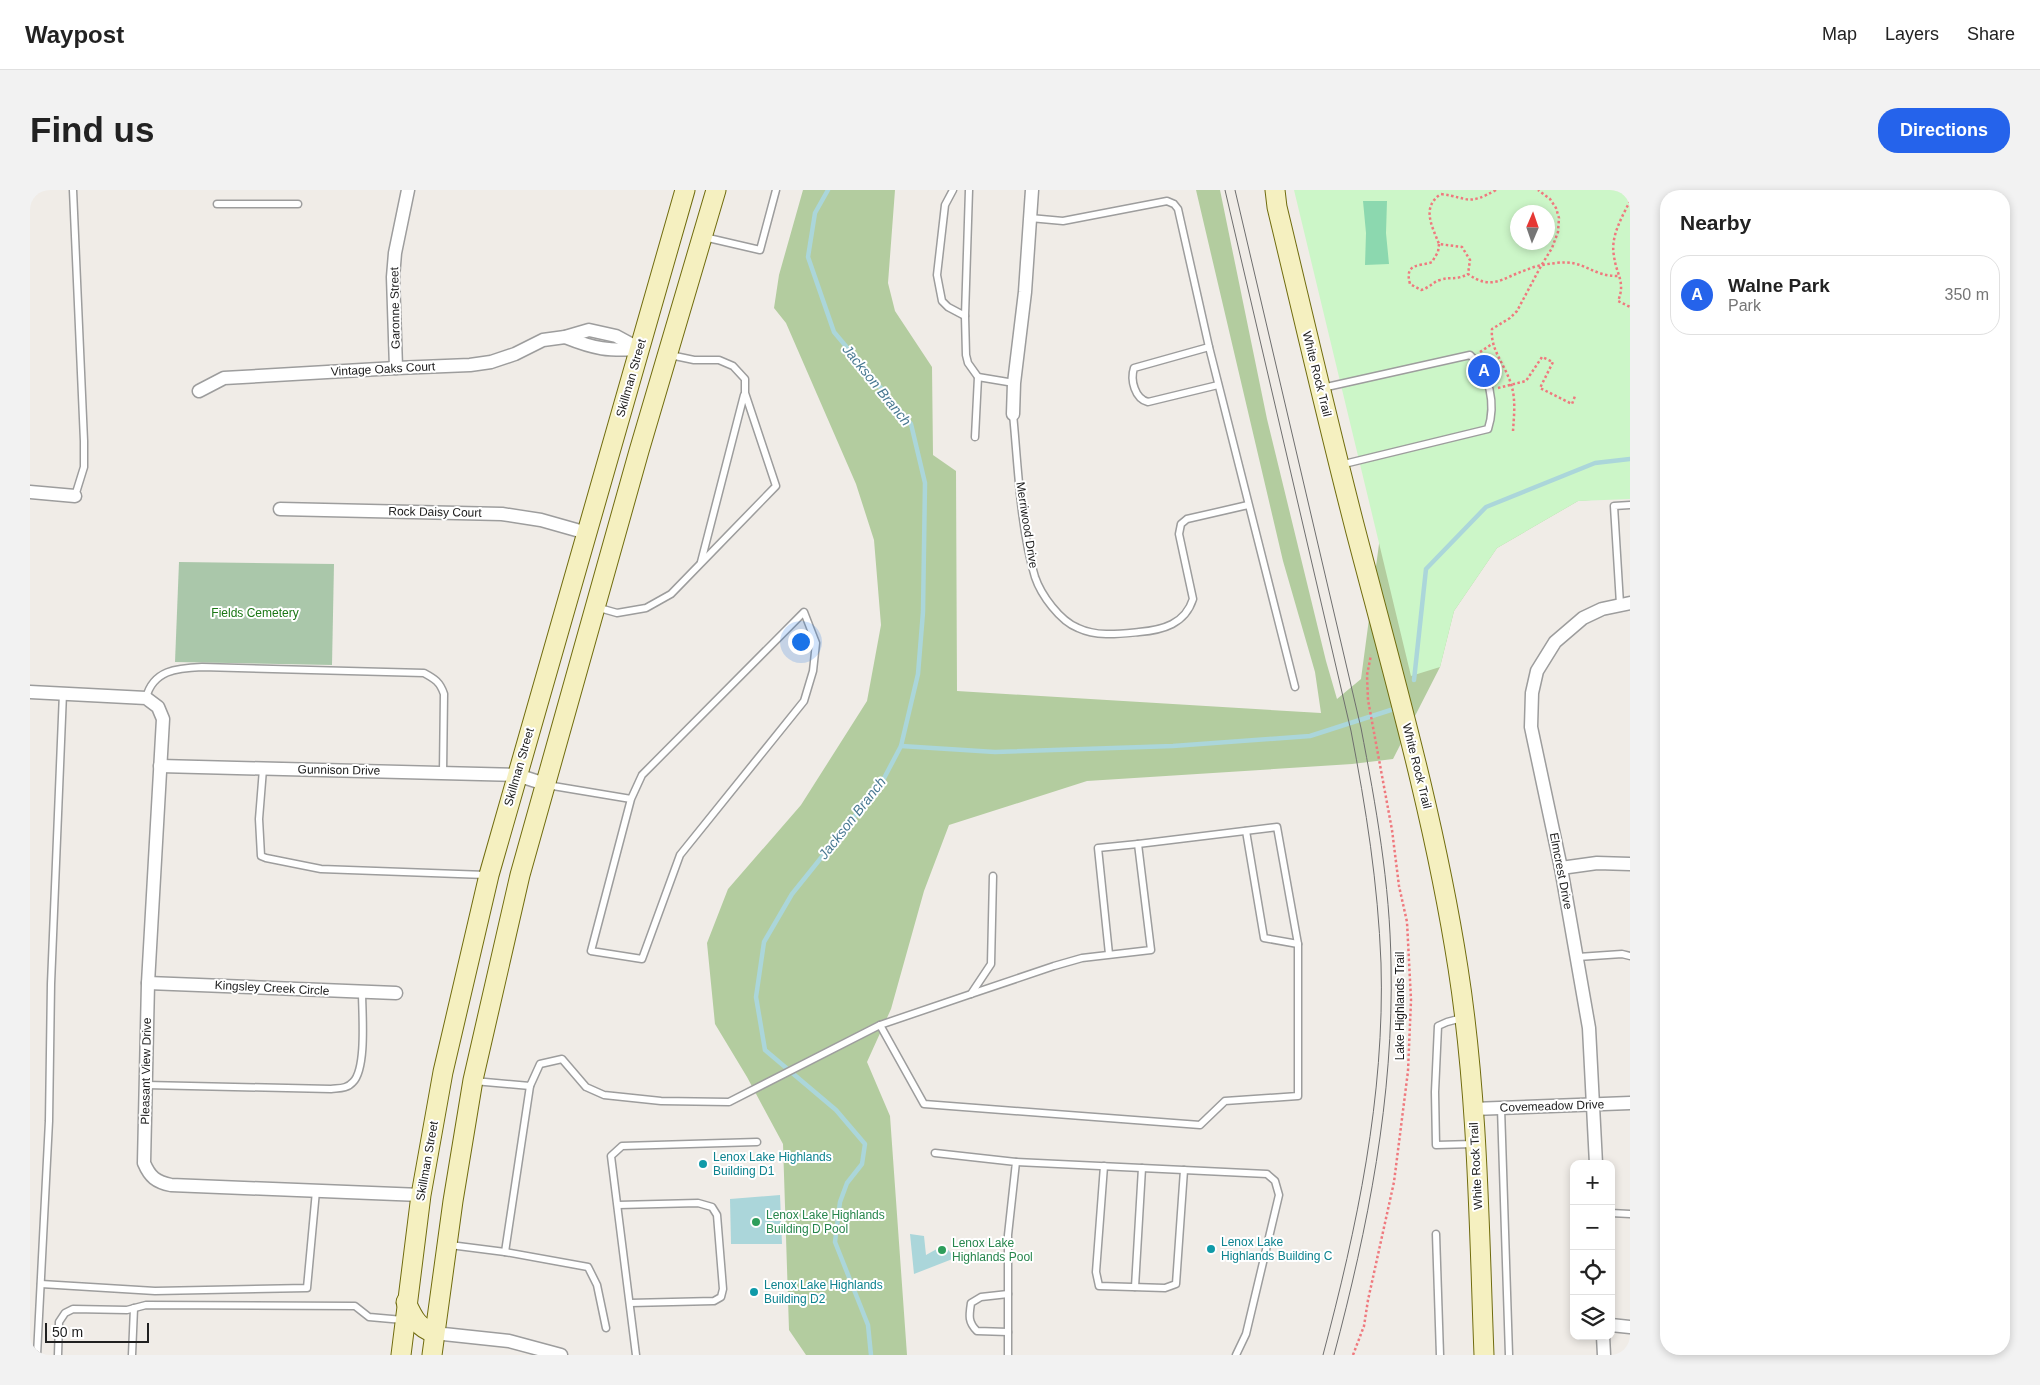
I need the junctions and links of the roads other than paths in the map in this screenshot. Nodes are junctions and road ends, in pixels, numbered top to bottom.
1 (73, 190) edge
2 (408, 190) edge
3 (685, 190) edge
4 (716, 190) edge
5 (776, 190) edge
6 (953, 190) edge
7 (969, 190) edge
8 (1032, 190) edge
9 (1275, 190) edge
10 (217, 204) dead end
11 (298, 204) dead end
12 (1030, 218) junction
13 (702, 237) junction
14 (965, 316) junction
15 (1208, 347) junction
16 (640, 349) junction
17 (667, 354) junction
18 (396, 368) junction
19 (978, 377) junction
20 (1014, 383) junction
21 (1218, 385) junction
22 (1320, 388) junction
23 (199, 392) dead end
24 (745, 394) junction
25 (1013, 414) joint
26 (975, 437) dead end
27 (1339, 465) junction
28 (30, 492) edge
29 (75, 496) joint
30 (1248, 505) junction
31 (1630, 505) edge
32 (280, 509) dead end
33 (587, 533) junction
34 (701, 563) junction
35 (1625, 603) edge
36 (595, 607) junction
37 (1295, 687) dead end
38 (30, 692) edge
39 (63, 693) junction
40 (146, 698) junction
41 (160, 766) junction
42 (262, 769) junction
43 (443, 773) junction
44 (517, 775) junction
45 (545, 784) junction
46 (631, 799) junction
47 (1246, 831) junction
48 (1138, 844) junction
49 (1630, 864) edge
50 (1561, 868) junction
51 (488, 875) junction
52 (992, 876) dead end
53 (1298, 944) junction
54 (1109, 954) junction
55 (1630, 956) edge
56 (1578, 958) junction
57 (148, 983) junction
58 (362, 992) junction
59 (396, 993) dead end
60 (971, 994) junction
61 (1465, 1018) junction
62 (880, 1025) junction
63 (443, 1072) junction
64 (473, 1080) junction
65 (146, 1084) junction
66 (530, 1086) junction
67 (1630, 1102) edge
68 (1594, 1104) junction
69 (1501, 1108) junction
70 (1473, 1109) junction
71 (757, 1142) dead end
72 (1475, 1144) junction
73 (935, 1153) dead end
74 (1596, 1160) edge
75 (1016, 1162) junction
76 (1104, 1166) junction
77 (1142, 1168) junction
78 (1184, 1170) junction
79 (316, 1190) junction
80 (421, 1195) junction
81 (618, 1206) junction
82 (1615, 1213) edge
83 (1630, 1214) edge
84 (1436, 1234) dead end
85 (447, 1244) junction
86 (505, 1252) junction
87 (41, 1284) junction
88 (1135, 1287) junction
89 (1008, 1294) junction
90 (630, 1303) junction
91 (134, 1308) junction
92 (405, 1311) junction
93 (1615, 1325) edge
94 (1630, 1326) edge
95 (606, 1328) dead end
96 (1008, 1332) junction
97 (434, 1333) junction
98 (1603, 1340) edge
99 (37, 1355) edge
100 (58, 1355) edge
101 (132, 1355) edge
102 (401, 1355) edge
103 (432, 1355) edge
104 (561, 1355) edge
105 (636, 1355) edge
106 (1008, 1355) edge
107 (1236, 1355) edge
108 (1440, 1355) edge
109 (1484, 1355) edge
110 (1509, 1355) edge
111 (1604, 1355) edge

1 - 29 lane
2 - 18 street, Garonne Street
3 - 16 main road, Skillman Street
4 - 13 main road
5 - 13 lane
6 - 14 lane
7 - 14 lane
8 - 12 street, Merriwood Drive
9 - 22 main road, White Rock Trail
10 - 11 lane
12 - 15 lane
12 - 20 street, Merriwood Drive
13 - 17 main road
14 - 19 lane
15 - 21 lane
15 - 21 lane
16 - 17 main road
16 - 18 street, Vintage Oaks Court
16 - 33 main road, Skillman Street
17 - 24 lane
17 - 36 main road
18 - 23 street, Vintage Oaks Court
19 - 20 lane
19 - 26 lane
20 - 25 street, Merriwood Drive
21 - 30 lane
22 - 27 main road, White Rock Trail
22 - 27 lane
24 - 34 lane
24 - 34 lane
25 - 30 lane, Merriwood Drive
27 - 61 main road, White Rock Trail
28 - 29 street
30 - 37 lane
31 - 35 lane
32 - 33 street, Rock Daisy Court
33 - 44 main road, Skillman Street
34 - 36 lane
35 - 50 street, Elmcrest Drive
36 - 45 main road
38 - 39 street
39 - 40 street
39 - 87 lane
40 - 41 street, Pleasant View Drive
40 - 43 lane
41 - 42 street, Gunnison Drive
41 - 57 street, Pleasant View Drive
42 - 43 street, Gunnison Drive
42 - 51 lane
43 - 44 street, Gunnison Drive
44 - 45 street
44 - 51 main road, Skillman Street
45 - 46 lane
45 - 64 main road
46 - 46 lane
47 - 48 lane
47 - 53 lane
47 - 53 lane
48 - 54 lane
48 - 54 lane
49 - 50 street
50 - 56 street, Elmcrest Drive
51 - 63 main road, Skillman Street
52 - 60 lane
53 - 62 lane
54 - 60 lane
55 - 56 lane
56 - 68 street, Elmcrest Drive
57 - 58 street, Kingsley Creek Circle
57 - 65 street, Pleasant View Drive
58 - 59 street, Kingsley Creek Circle
58 - 65 lane
60 - 62 lane
61 - 70 main road, White Rock Trail
61 - 72 lane
62 - 66 lane
63 - 64 main road
63 - 80 main road, Skillman Street
64 - 66 lane
64 - 85 main road
65 - 79 street, Pleasant View Drive
66 - 86 lane
67 - 68 street, Covemeadow Drive
68 - 69 street, Covemeadow Drive
68 - 74 street, Elmcrest Drive
69 - 70 street, Covemeadow Drive
69 - 110 lane
70 - 72 main road, White Rock Trail
71 - 81 lane
72 - 109 main road, White Rock Trail
73 - 75 lane
75 - 76 lane
75 - 89 lane
76 - 77 lane
76 - 88 lane
77 - 78 lane
77 - 88 lane
78 - 88 lane
78 - 107 lane
79 - 80 street, Pleasant View Drive
79 - 87 lane
80 - 92 main road, Skillman Street
81 - 90 lane
81 - 90 lane
82 - 83 lane
84 - 108 lane
85 - 86 lane
85 - 97 main road
86 - 95 lane
87 - 99 lane
89 - 96 lane
89 - 96 lane
90 - 105 lane
91 - 92 lane
91 - 100 lane
91 - 101 lane
92 - 97 main road
92 - 102 main road, Skillman Street
93 - 94 street
96 - 106 lane
97 - 103 main road
97 - 104 street
98 - 111 street

